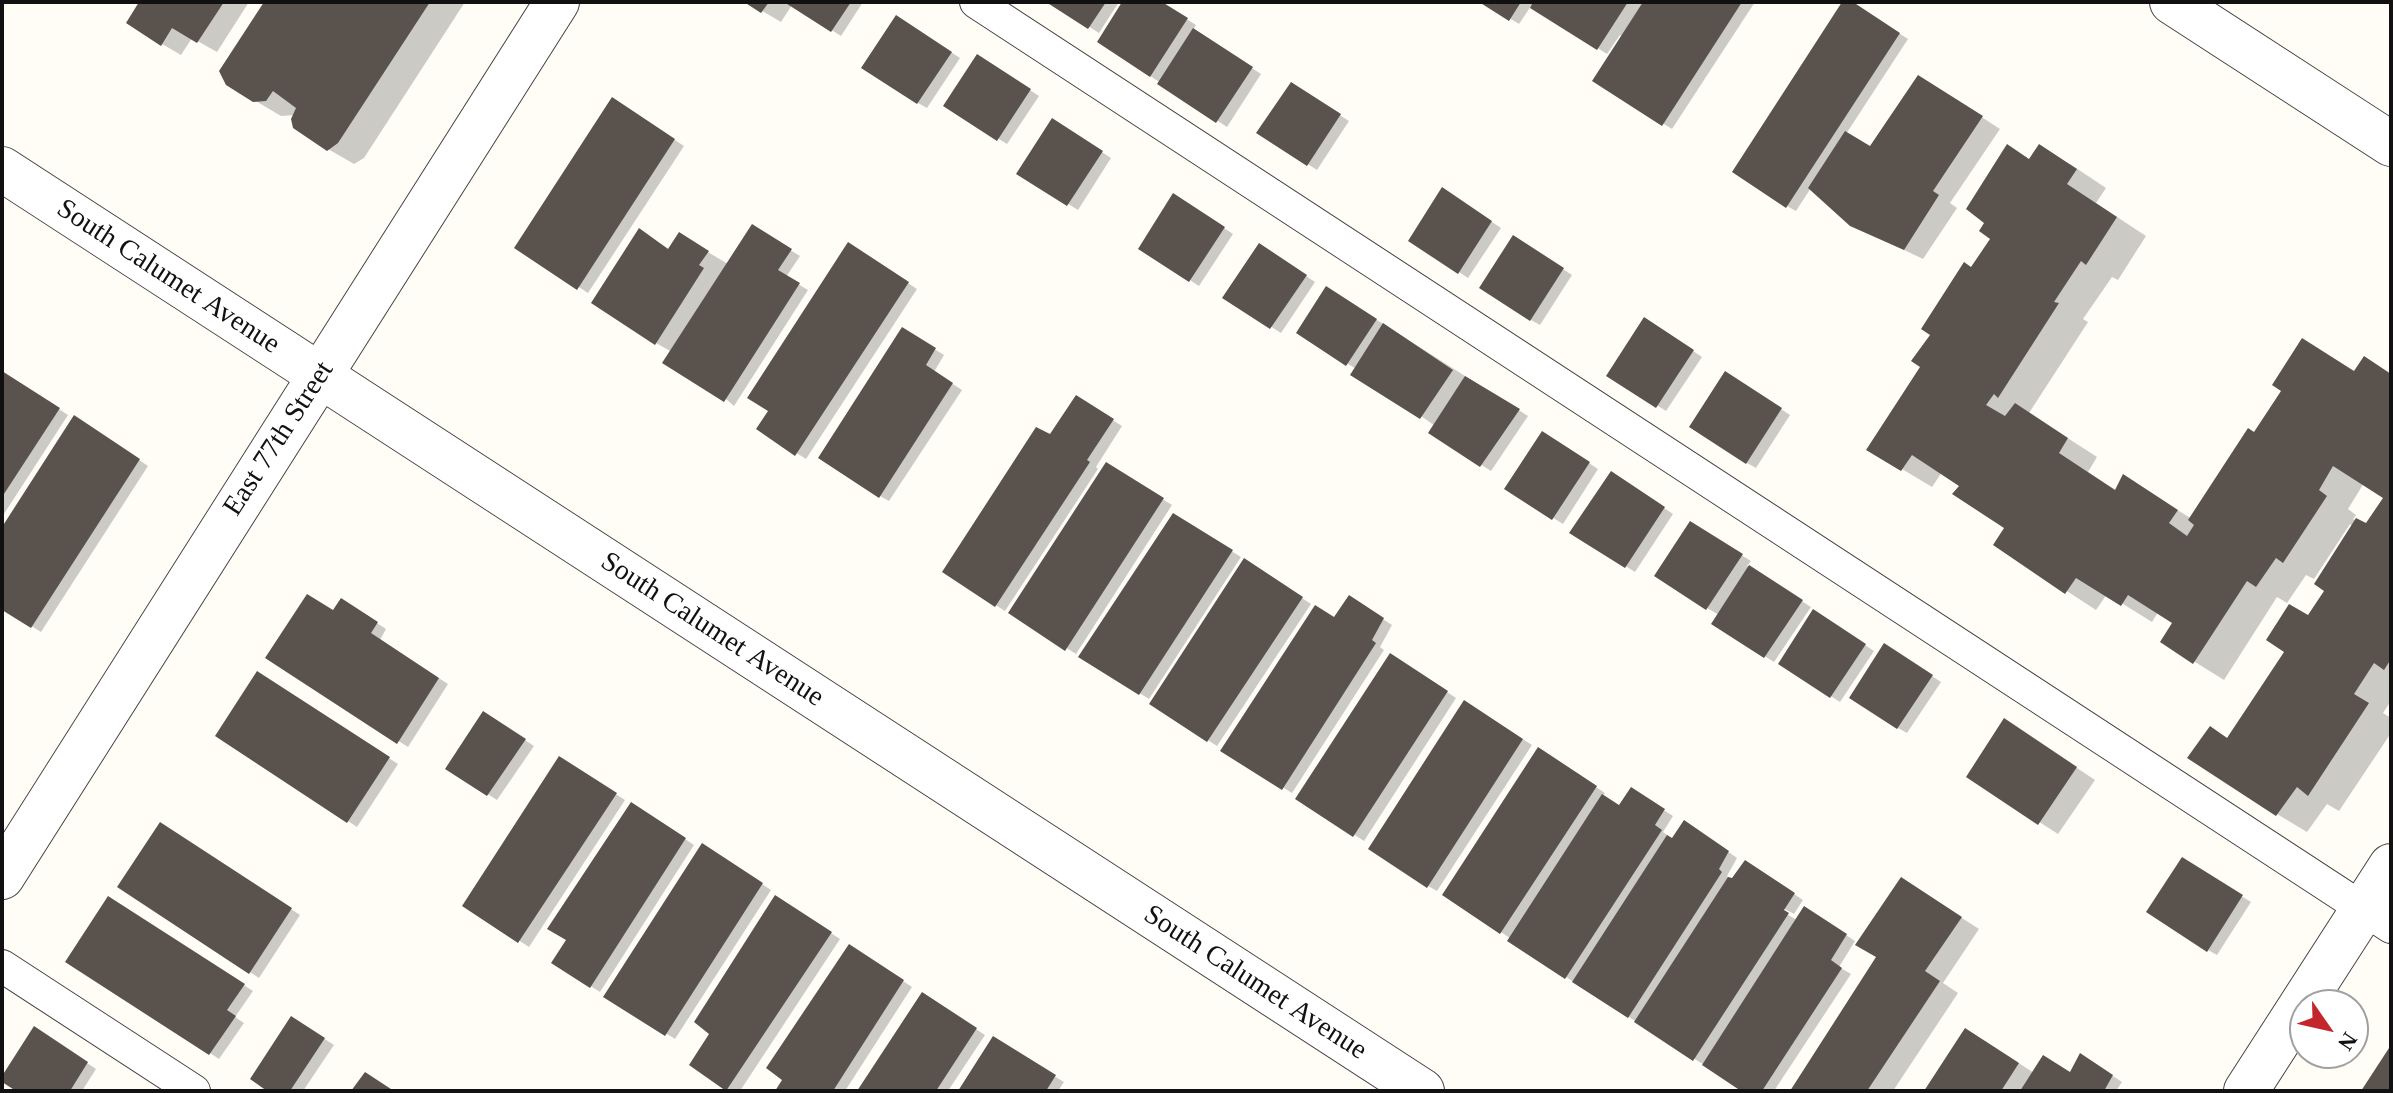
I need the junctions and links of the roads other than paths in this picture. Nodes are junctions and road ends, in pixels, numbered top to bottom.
1 (557, 2) edge
2 (976, 2) edge
3 (2172, 2) edge
4 (2391, 144) edge
5 (2, 169) edge
6 (320, 375) junction
7 (2391, 866) edge
8 (2, 877) edge
9 (2377, 918) edge
10 (2, 966) edge
11 (194, 1091) edge
12 (1422, 1091) edge
13 (2246, 1091) edge

1 - 6 street, East 77th Street
2 - 9 lane
3 - 4 street
5 - 6 street, South Calumet Avenue
6 - 8 street, East 77th Street
6 - 12 street, South Calumet Avenue
7 - 9 street
9 - 13 street
10 - 11 lane

